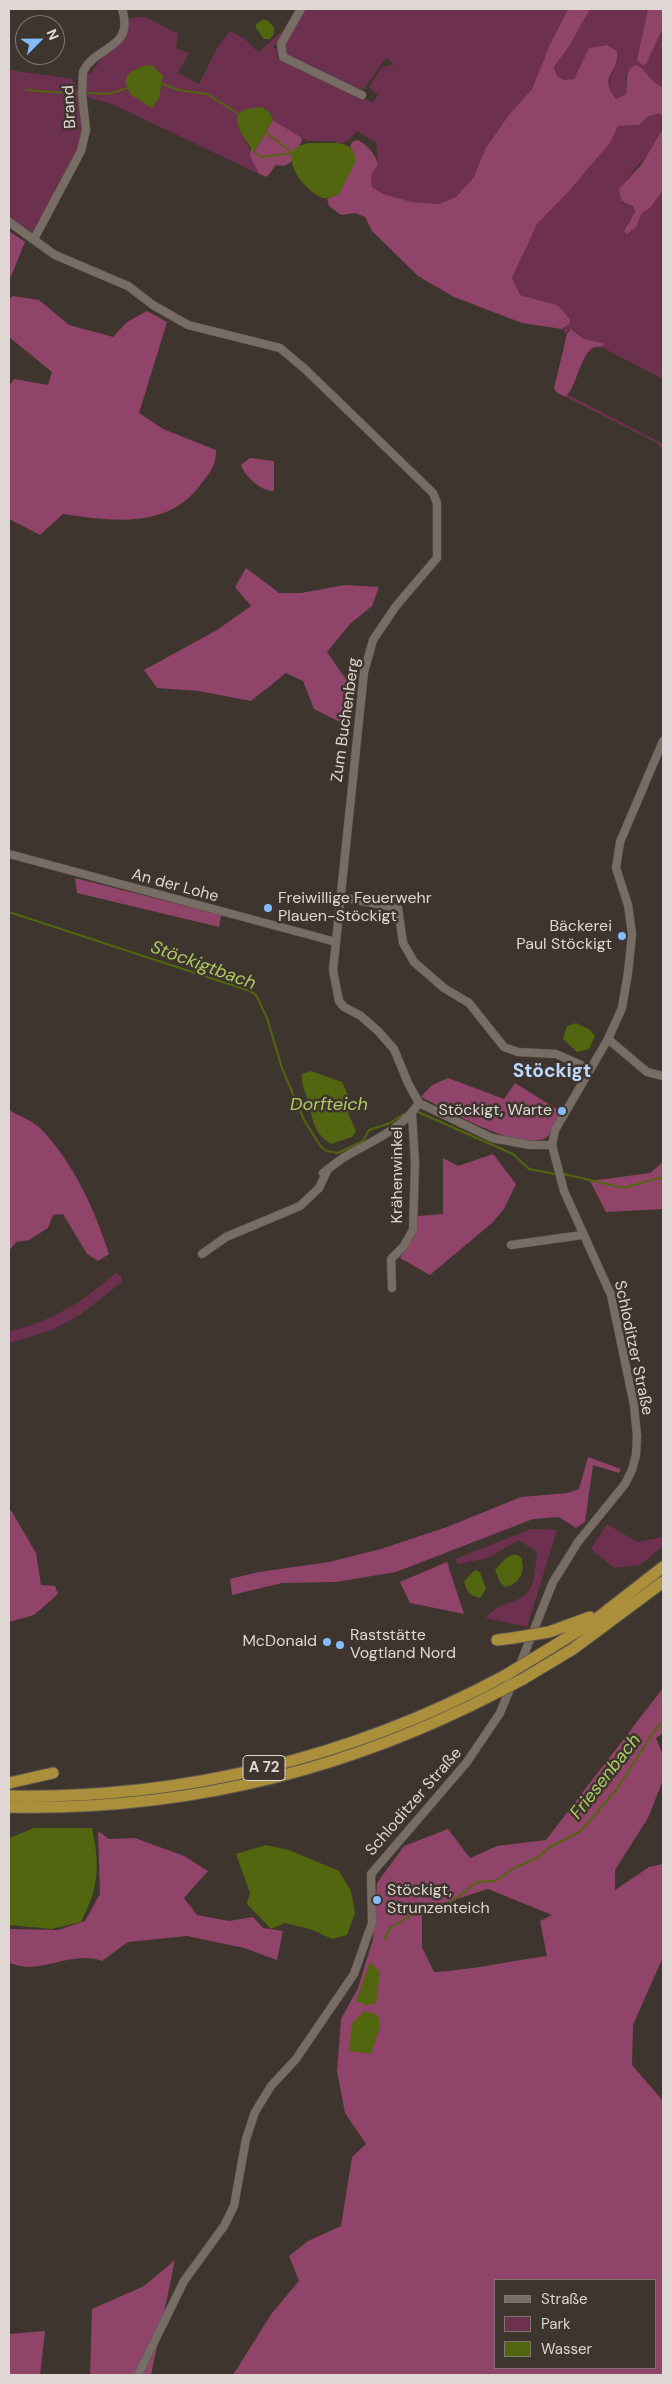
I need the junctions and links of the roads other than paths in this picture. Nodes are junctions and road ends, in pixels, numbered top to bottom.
1 (122, 9) edge
2 (301, 9) edge
3 (362, 96) dead end
4 (9, 222) edge
5 (34, 239) junction
6 (663, 741) edge
7 (9, 854) edge
8 (341, 897) junction
9 (336, 942) junction
10 (608, 1039) junction
11 (590, 1069) junction
12 (663, 1076) edge
13 (419, 1103) junction
14 (412, 1114) junction
15 (552, 1145) junction
16 (582, 1235) junction
17 (511, 1245) dead end
18 (202, 1254) dead end
19 (392, 1288) dead end
20 (663, 1567) edge
21 (663, 1582) edge
22 (610, 1608) junction
23 (497, 1640) dead end
24 (53, 1773) dead end
25 (9, 1783) edge
26 (9, 1796) edge
27 (9, 1807) edge
28 (138, 2375) edge

1 - 5 street, Brand
2 - 3 street
4 - 5 street, Zum Buchenberg
5 - 8 street, Zum Buchenberg
6 - 10 street
7 - 9 street, An der Lohe
8 - 9 street, Zum Buchenberg
8 - 11 street
9 - 13 street, Zum Buchenberg
10 - 11 street
10 - 12 street
11 - 15 street
13 - 14 street
13 - 15 street
14 - 18 street
14 - 19 street, Krähenwinkel
15 - 16 street, Schloditzer Straße
16 - 17 street
16 - 28 street, Schloditzer Straße
20 - 22 highway, A 72
21 - 27 highway, A 72, bridge
22 - 23 highway, bridge
22 - 26 highway, A 72, bridge
24 - 25 highway

